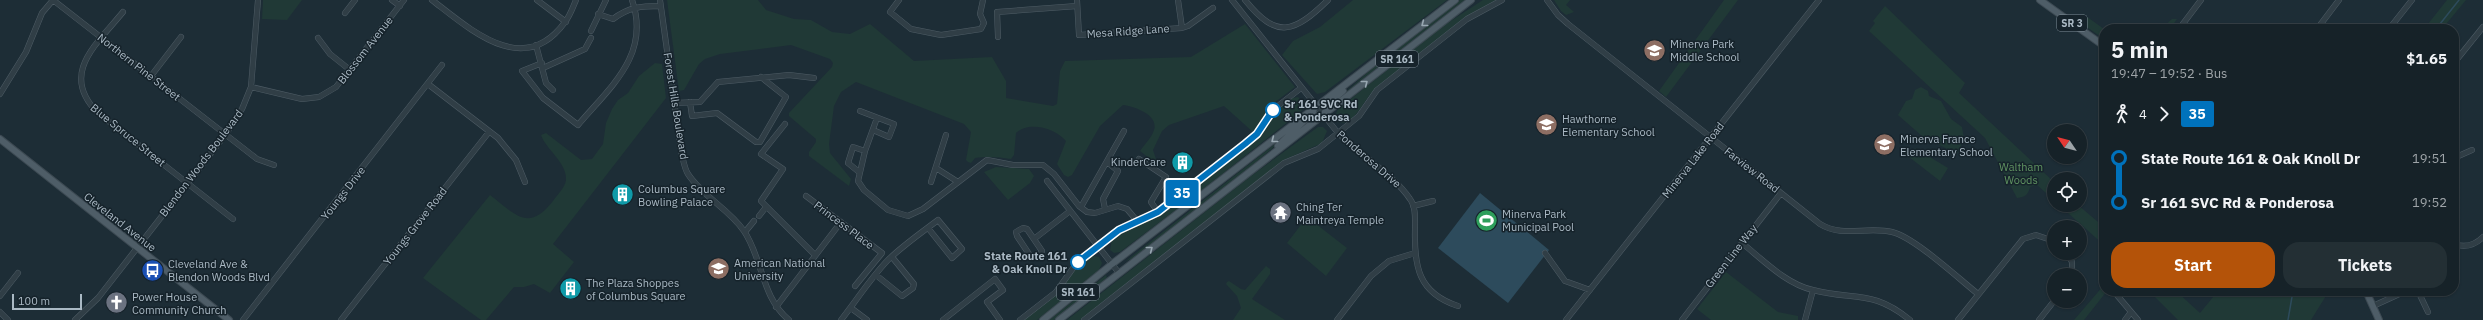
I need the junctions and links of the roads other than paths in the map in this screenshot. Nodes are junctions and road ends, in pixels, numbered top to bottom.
1 (53, 0) edge
2 (258, 0) edge
3 (355, 0) edge
4 (392, 0) edge
5 (404, 0) edge
6 (432, 0) edge
7 (537, 0) edge
8 (576, 0) edge
9 (606, 0) edge
10 (632, 0) edge
11 (899, 0) edge
12 (983, 0) edge
13 (1077, 0) edge
14 (1178, 0) edge
15 (1232, 0) edge
16 (1245, 0) edge
17 (1328, 0) edge
18 (1455, 0) edge
19 (1470, 0) edge
20 (1502, 0) edge
21 (1547, 0) edge
22 (1819, 0) edge
23 (2040, 0) edge
24 (2201, 0) edge
25 (2339, 0) edge
26 (2412, 0) edge
27 (660, 3) edge
28 (400, 6) junction
29 (1077, 6) junction
30 (635, 7) junction
31 (1213, 8) dead end
32 (123, 12) dead end
33 (345, 13) dead end
34 (598, 14) junction
35 (566, 22) junction
36 (2183, 24) edge
37 (2321, 24) edge
38 (2393, 24) edge
39 (2483, 27) edge
40 (1182, 28) junction
41 (591, 31) dead end
42 (181, 37) dead end
43 (998, 37) dead end
44 (102, 38) junction
45 (318, 38) dead end
46 (591, 38) dead end
47 (2099, 42) edge
48 (1398, 44) junction
49 (536, 45) junction
50 (2459, 57) edge
51 (442, 65) dead end
52 (543, 66) junction
53 (350, 70) junction
54 (151, 76) junction
55 (761, 77) junction
56 (814, 78) dead end
57 (428, 84) junction
58 (251, 87) junction
59 (1301, 88) junction
60 (553, 90) dead end
61 (0, 94) edge
62 (690, 102) junction
63 (674, 103) junction
64 (1316, 107) junction
65 (860, 111) dead end
66 (1323, 115) junction
67 (877, 118) junction
68 (785, 124) dead end
69 (873, 130) junction
70 (489, 132) junction
71 (1124, 132) dead end
72 (1338, 133) junction
73 (226, 134) junction
74 (946, 135) dead end
75 (1710, 137) junction
76 (0, 139) edge
77 (2472, 150) dead end
78 (864, 151) junction
79 (2459, 156) edge
80 (1139, 159) dead end
81 (1107, 162) junction
82 (274, 165) dead end
83 (936, 168) junction
84 (1252, 170) junction
85 (859, 172) junction
86 (1046, 181) dead end
87 (525, 182) dead end
88 (931, 182) dead end
89 (958, 182) junction
90 (188, 183) junction
91 (1781, 193) junction
92 (806, 196) dead end
93 (1433, 201) dead end
94 (1413, 206) junction
95 (766, 207) junction
96 (1081, 207) junction
97 (1105, 209) junction
98 (1070, 211) junction
99 (1158, 212) junction
100 (758, 216) dead end
101 (233, 219) dead end
102 (754, 221) dead end
103 (841, 222) junction
104 (1138, 222) junction
105 (928, 228) junction
106 (745, 232) junction
107 (2047, 237) edge
108 (2483, 237) edge
109 (1034, 239) junction
110 (1742, 243) junction
111 (2459, 245) edge
112 (1098, 246) junction
113 (137, 248) junction
114 (1545, 253) dead end
115 (1415, 254) junction
116 (815, 255) junction
117 (892, 257) junction
118 (1112, 264) junction
119 (18, 273) dead end
120 (1119, 273) junction
121 (876, 275) junction
122 (855, 286) dead end
123 (1590, 290) junction
124 (1813, 290) junction
125 (1978, 294) junction
126 (0, 296) edge
127 (2118, 296) edge
128 (2368, 296) edge
129 (2395, 296) edge
130 (2420, 296) edge
131 (776, 306) junction
132 (1458, 306) dead end
133 (2373, 306) junction
134 (851, 308) junction
135 (2048, 308) edge
136 (0, 312) edge
137 (2132, 312) junction
138 (2428, 312) dead end
139 (843, 319) edge
140 (8, 320) edge
141 (76, 320) edge
142 (229, 320) edge
143 (244, 320) edge
144 (341, 320) edge
145 (789, 320) edge
146 (867, 320) edge
147 (943, 320) edge
148 (1000, 320) edge
149 (1020, 320) edge
150 (1043, 320) edge
151 (1059, 320) edge
152 (1084, 320) edge
153 (1337, 320) edge
154 (1566, 320) edge
155 (1682, 320) edge
156 (1805, 320) edge
157 (1910, 320) edge
158 (1958, 320) edge
159 (2039, 320) edge
160 (2125, 320) edge
161 (2138, 320) edge
162 (2379, 320) edge

1 - 44 street, Northern Pine Street
1 - 61 street
2 - 58 street, Blendon Woods Boulevard
3 - 33 street
4 - 28 street
5 - 28 street, Blossom Avenue
6 - 49 street
7 - 35 street
8 - 35 street
9 - 34 street
10 - 30 street
11 - 12 street
13 - 29 street
14 - 40 street, Mesa Ridge Lane
15 - 59 street, Ponderosa Drive
16 - 17 street
18 -> 48 main road, SR 161
66 -> 19 main road, SR 161
20 - 72 street
21 - 75 street, Farview Road
22 - 75 street, Minerva Lake Road
23 - 47 main road, SR 3
24 - 36 street
25 - 37 street
26 - 38 street
27 - 30 street
27 - 63 street, Forest Hills Boulevard
28 - 53 street, Blossom Avenue
29 - 40 street, Mesa Ridge Lane
29 - 43 street
30 - 34 street
30 - 52 street
31 - 40 street, Mesa Ridge Lane
32 - 44 street, Blue Spruce Street
34 - 41 street
35 - 49 street
39 - 50 street
42 - 54 street
44 - 54 street, Northern Pine Street
44 - 90 street, Blue Spruce Street
45 - 53 street
46 - 52 street
48 - 64 main road, SR 161
48 - 66 main road
49 - 52 street
51 - 57 street, Youngs Drive
52 - 60 street
53 - 58 street, Blossom Avenue
54 - 73 street, Northern Pine Street
55 - 56 street
55 - 62 street
55 - 62 street
57 - 70 street
57 - 143 street, Youngs Drive
58 - 73 street, Blendon Woods Boulevard
59 - 64 street, Ponderosa Drive
59 - 99 street
62 - 63 street
63 - 106 street, Forest Hills Boulevard
64 - 66 street, Ponderosa Drive
64 - 84 main road
64 -> 118 main road, SR 161
65 - 67 street
66 - 72 street, Ponderosa Drive
66 - 84 main road, SR 161
67 - 69 street
67 - 69 street
68 - 95 street
69 - 78 street
70 - 87 street
70 - 144 street, Youngs Grove Road
71 - 81 street
72 - 94 street, Ponderosa Drive
72 - 152 street
73 - 82 street, Northern Pine Street
73 - 90 street, Blendon Woods Boulevard
74 - 83 street
75 - 91 street, Farview Road
75 - 123 street, Minerva Lake Road
76 - 113 main road, Cleveland Avenue
77 - 79 street
78 - 85 street
78 - 85 street
80 - 99 street
81 - 96 street
81 - 97 street
83 - 88 street
83 - 89 street
120 -> 84 main road, SR 161
85 - 89 street
86 - 98 street
89 - 96 street
90 - 101 street, Blue Spruce Street
90 - 113 street, Blendon Woods Boulevard
91 - 110 street, Green Line Way
91 - 125 street, Farview Road
92 - 103 street, Princess Place
93 - 94 street
94 - 115 street, Ponderosa Drive
95 - 100 street
95 - 116 street
96 - 97 street
97 - 104 street
98 - 109 street
98 - 112 street
99 - 104 street
102 - 106 street
103 - 116 street
103 - 122 street, Princess Place
104 - 112 street
105 - 105 street
105 - 117 street
106 - 131 street, Forest Hills Boulevard
107 - 125 street
108 - 111 street
109 - 109 street
110 - 124 street
110 - 155 street, Green Line Way
112 - 118 street
112 - 149 street
113 - 141 street, Blendon Woods Boulevard
113 - 142 main road, Cleveland Avenue
114 - 123 street
115 - 132 street, Ponderosa Drive
115 - 153 street
116 - 131 street
117 - 121 street
117 - 121 street
118 - 120 street
118 - 150 main road, SR 161
119 - 126 street
120 - 151 main road, SR 161
121 - 134 street
123 - 154 street, Minerva Lake Road
124 - 156 street
124 - 157 street
125 - 158 street
127 - 137 street
128 - 133 main road
129 - 133 street
130 - 138 street
131 - 145 street, Forest Hills Boulevard
133 - 162 main road
134 - 139 street
134 - 146 street
135 - 159 street
136 - 140 street
137 - 160 street
137 - 161 street
147 - 148 street

